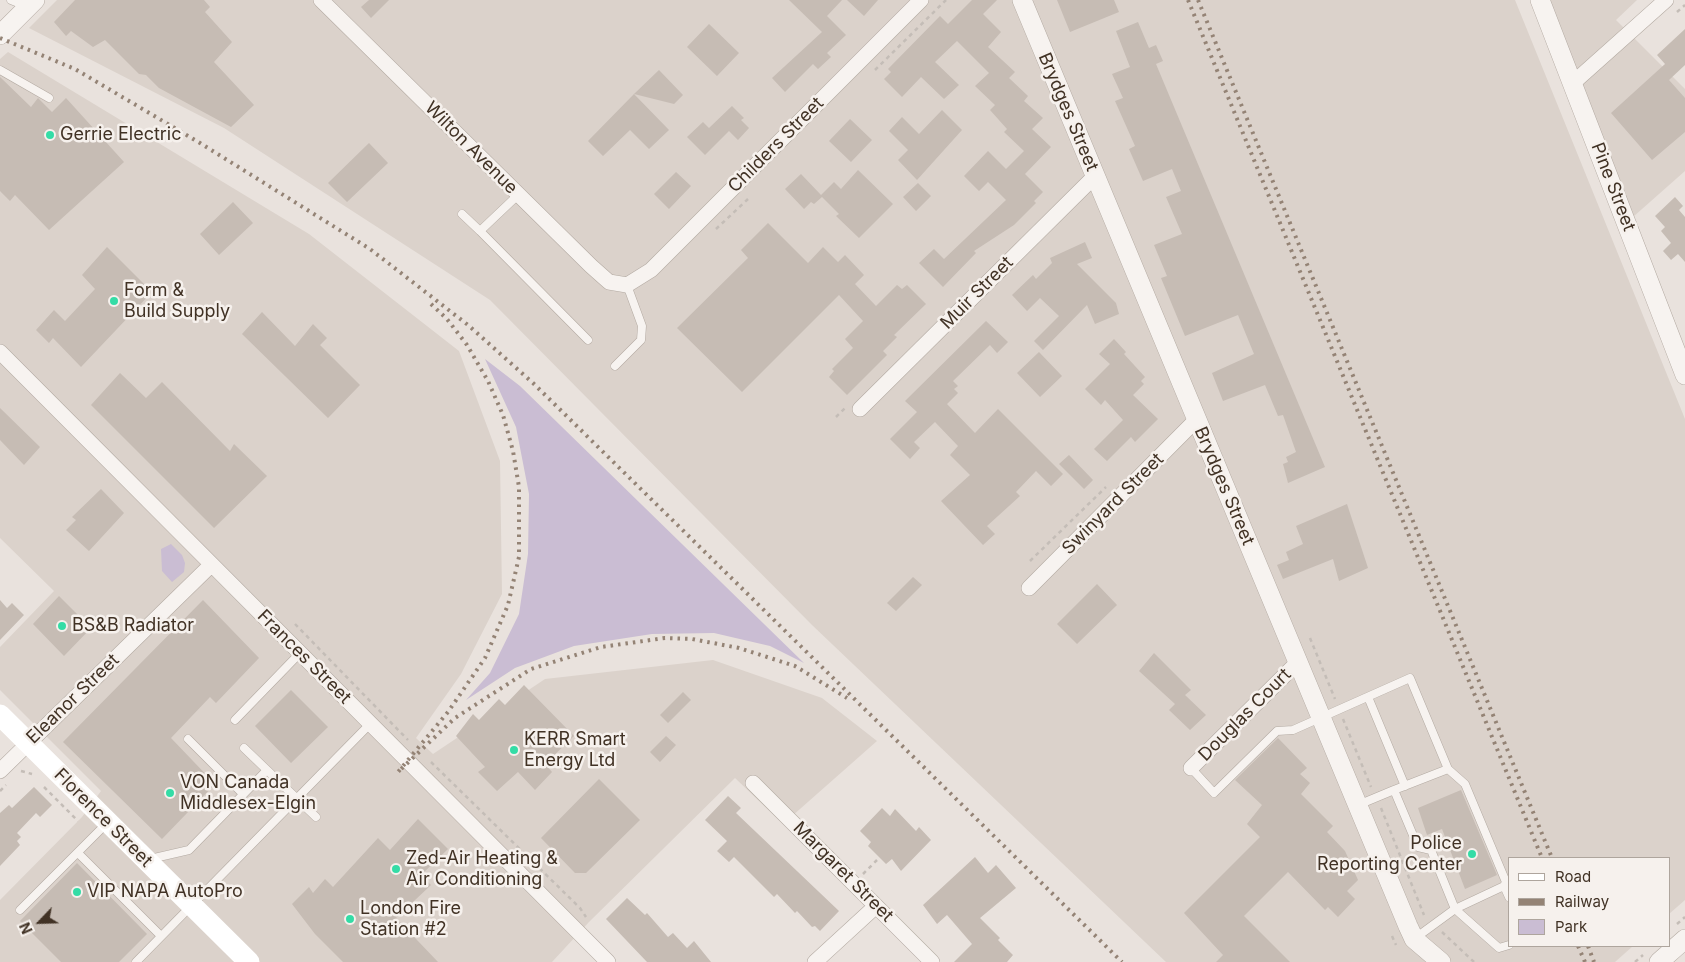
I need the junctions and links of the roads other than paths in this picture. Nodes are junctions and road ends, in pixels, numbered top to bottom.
1 (321, 0) edge
2 (921, 0) edge
3 (1022, 0) edge
4 (1540, 0) edge
5 (1666, 0) edge
6 (25, 2) edge
7 (0, 35) edge
8 (0, 70) edge
9 (1573, 83) junction
10 (49, 98) dead end
11 (1095, 176) junction
12 (518, 195) junction
13 (462, 214) dead end
14 (480, 231) junction
15 (627, 285) junction
16 (588, 340) dead end
17 (0, 352) edge
18 (615, 366) dead end
19 (1685, 374) edge
20 (855, 406) road end
21 (1196, 419) junction
22 (211, 564) junction
23 (1029, 588) dead end
24 (300, 653) junction
25 (1298, 662) junction
26 (1368, 697) junction
27 (0, 715) edge
28 (1321, 718) junction
29 (235, 720) dead end
30 (370, 724) junction
31 (188, 739) dead end
32 (28, 744) junction
33 (244, 748) dead end
34 (1191, 768) joint
35 (1448, 769) junction
36 (267, 770) junction
37 (7, 778) edge
38 (753, 783) dead end
39 (1405, 786) junction
40 (1394, 790) junction
41 (243, 794) junction
42 (296, 798) junction
43 (1358, 805) junction
44 (316, 817) dead end
45 (108, 822) junction
46 (78, 852) junction
47 (146, 860) junction
48 (1504, 886) junction
49 (1508, 895) edge
50 (191, 905) junction
51 (876, 906) junction
52 (1455, 908) junction
53 (20, 910) dead end
54 (161, 936) junction
55 (1414, 939) junction
56 (1685, 939) edge
57 (1508, 945) edge
58 (136, 962) edge
59 (248, 962) edge
60 (608, 962) edge
61 (815, 962) edge
62 (932, 962) edge
63 (1441, 962) edge
64 (1659, 962) edge

1 - 12 street, Wilton Avenue
2 - 15 street, Childers Street
3 - 11 street, Brydges Street
4 - 9 street, Pine Street
5 - 9 street
6 - 7 street
8 - 10 lane
9 - 19 street, Pine Street
11 - 20 street, Muir Street
11 - 21 street, Brydges Street
12 - 14 lane
12 - 15 street, Wilton Avenue
13 - 14 lane
14 - 16 lane
15 - 18 lane
17 - 22 street, Frances Street
21 - 23 street, Swinyard Street
21 - 25 street, Brydges Street
22 - 24 street, Frances Street
22 - 32 street, Eleanor Street
24 - 29 lane
24 - 30 street, Frances Street
25 - 28 street, Brydges Street
25 - 34 street, Douglas Court
26 - 28 lane
26 - 35 lane
26 - 39 lane
27 - 32 main road, Florence Street
28 - 34 lane
28 - 43 street, Brydges Street
30 - 42 lane
30 - 60 street, Frances Street
31 - 41 lane
32 - 37 street, Eleanor Street
32 - 45 main road, Florence Street
33 - 36 lane
35 - 39 lane
35 - 48 lane
36 - 41 lane
36 - 42 lane
38 - 51 street, Margaret Street
39 - 40 lane
40 - 43 lane
40 - 52 lane
41 - 47 lane
42 - 44 lane
42 - 50 lane
43 - 55 street, Brydges Street
45 - 46 lane
45 - 47 main road, Florence Street
46 - 53 lane
46 - 54 lane
47 - 50 main road, Florence Street
48 - 49 lane
48 - 52 lane
50 - 54 lane
50 - 59 main road, Florence Street
51 - 61 street
51 - 62 street, Margaret Street
52 - 55 lane
52 - 57 lane
54 - 58 lane
55 - 63 street, Brydges Street
56 - 64 street

